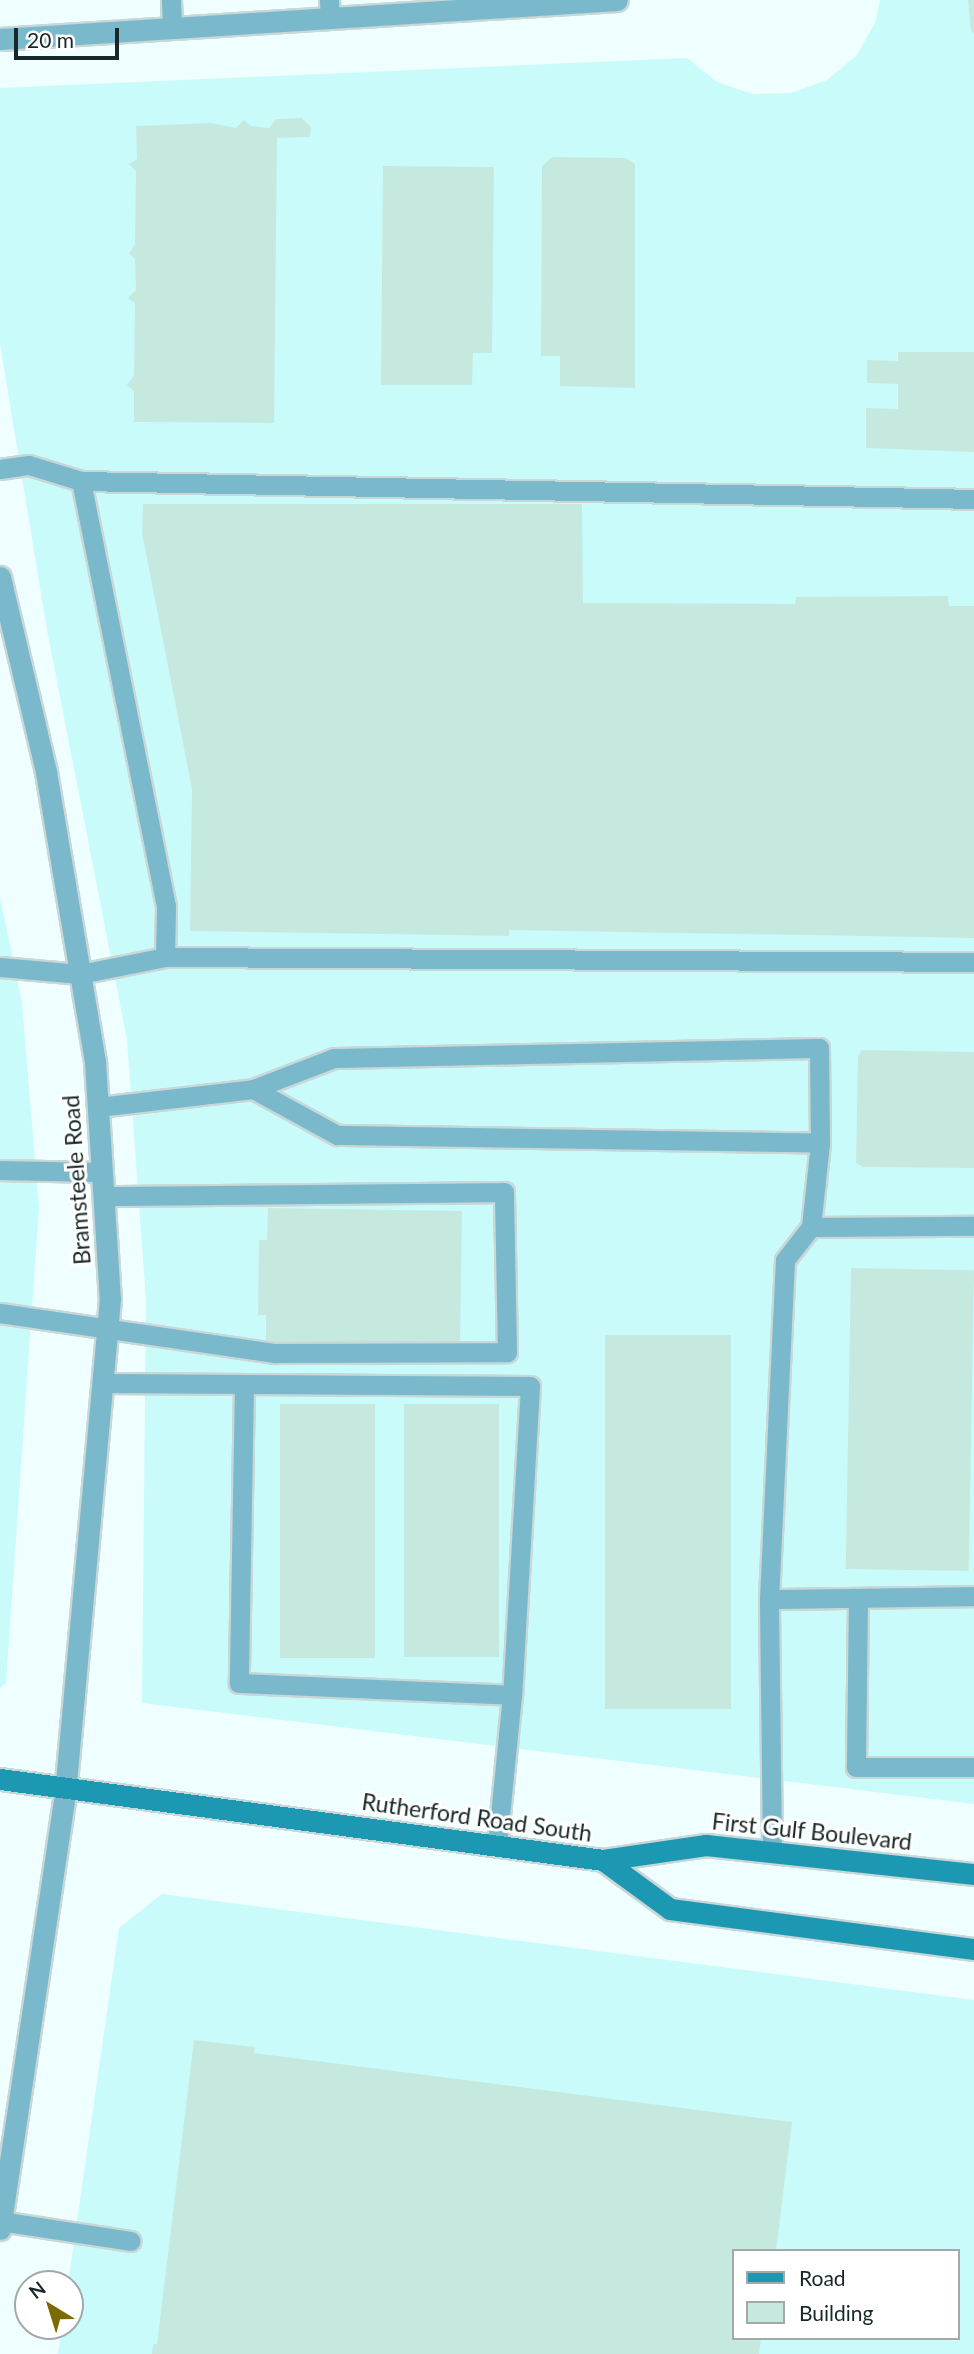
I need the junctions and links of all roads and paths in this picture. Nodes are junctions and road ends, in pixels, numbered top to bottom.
1 (171, 0) edge
2 (617, 0) edge
3 (330, 9) edge
4 (172, 27) junction
5 (0, 39) edge
6 (0, 469) edge
7 (81, 481) junction
8 (974, 499) edge
9 (0, 578) edge
10 (165, 957) junction
11 (974, 962) edge
12 (0, 967) edge
13 (80, 974) junction
14 (253, 1089) junction
15 (98, 1107) junction
16 (820, 1143) junction
17 (0, 1170) edge
18 (102, 1171) junction
19 (104, 1196) junction
20 (974, 1226) edge
21 (811, 1227) junction
22 (0, 1313) edge
23 (108, 1327) junction
24 (103, 1383) junction
25 (244, 1385) junction
26 (974, 1596) edge
27 (858, 1598) junction
28 (769, 1599) junction
29 (512, 1695) junction
30 (974, 1767) edge
31 (0, 1779) edge
32 (66, 1787) junction
33 (497, 1846) junction
34 (772, 1849) junction
35 (603, 1860) junction
36 (974, 1874) edge
37 (974, 1949) edge
38 (0, 2224) edge
39 (130, 2241) dead end

1 - 4 lane
2 - 3 street
3 - 4 street
4 - 5 street
6 - 7 lane
7 - 8 lane
7 - 10 lane
9 - 13 street, Bramsteele Road
10 - 11 lane
10 - 13 lane
12 - 13 lane
13 - 15 street, Bramsteele Road
14 - 15 lane
14 - 16 lane
14 - 16 lane
15 - 18 street, Bramsteele Road
16 - 21 lane
17 - 18 lane
18 - 19 street, Bramsteele Road
19 - 23 street, Bramsteele Road
19 - 23 lane
20 - 21 lane
21 - 28 lane
22 - 23 lane
23 - 24 street, Bramsteele Road
24 - 25 lane
24 - 32 street, Bramsteele Road
25 - 29 lane
25 - 29 lane
26 - 27 lane
27 - 28 lane
27 - 30 lane
28 - 34 lane
29 - 33 lane
31 - 32 street, Rutherford Road South
32 - 33 street, Rutherford Road South
32 - 38 street, Bramsteele Road
33 - 35 street, Rutherford Road South
34 - 35 street, First Gulf Boulevard
34 - 36 street, First Gulf Boulevard
35 - 37 street, Rutherford Road South
38 - 39 lane

